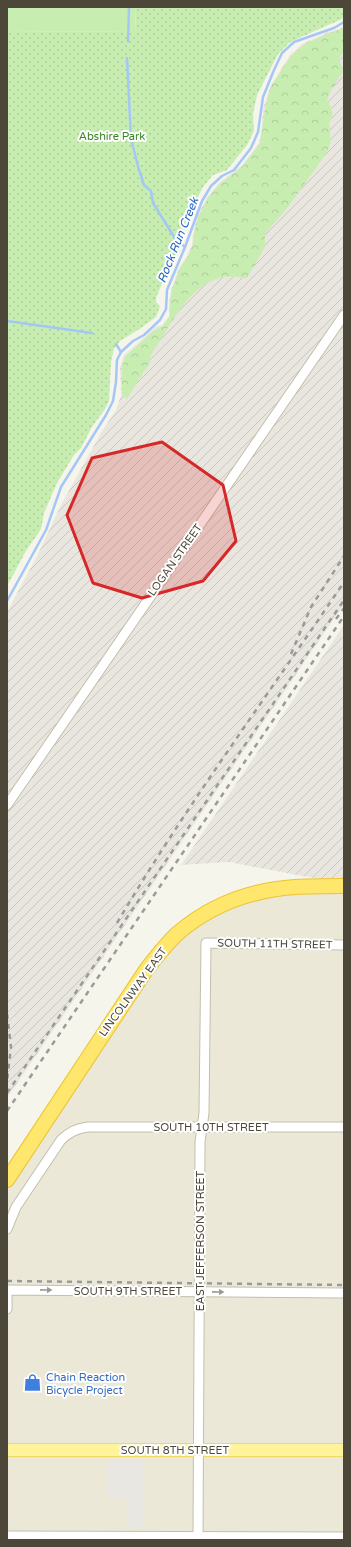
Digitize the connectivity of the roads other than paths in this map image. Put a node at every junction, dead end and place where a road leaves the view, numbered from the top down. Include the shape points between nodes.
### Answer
1 (344, 315) edge
2 (7, 805) edge
3 (344, 886) edge
4 (206, 943) joint
5 (344, 945) edge
6 (344, 1127) edge
7 (202, 1128) junction
8 (7, 1180) edge
9 (7, 1228) edge
10 (7, 1290) edge
11 (200, 1292) junction
12 (344, 1293) edge
13 (7, 1309) edge
14 (7, 1450) edge
15 (199, 1450) junction
16 (344, 1450) edge
17 (7, 1536) edge
18 (344, 1537) edge
19 (198, 1538) edge

1 - 2 street, LOGAN STREET
3 - 8 highway, LINCOLNWAY EAST via 296,887 245,896 216,908 177,934 146,970
4 - 5 street, SOUTH 11TH STREET
4 - 7 street, EAST JEFFERSON STREET
6 - 7 street, SOUTH 10TH STREET
7 - 9 street, SOUTH 10TH STREET via 94,1127 78,1129 67,1134 16,1207
7 - 11 street, EAST JEFFERSON STREET
10 -> 11 street, SOUTH 9TH STREET
10 - 13 street
11 -> 12 street, SOUTH 9TH STREET
11 - 15 street, EAST JEFFERSON STREET
14 - 15 main road, SOUTH 8TH STREET
15 - 16 main road, SOUTH 8TH STREET
15 - 19 street, EAST JEFFERSON STREET
17 - 19 street
18 - 19 street

